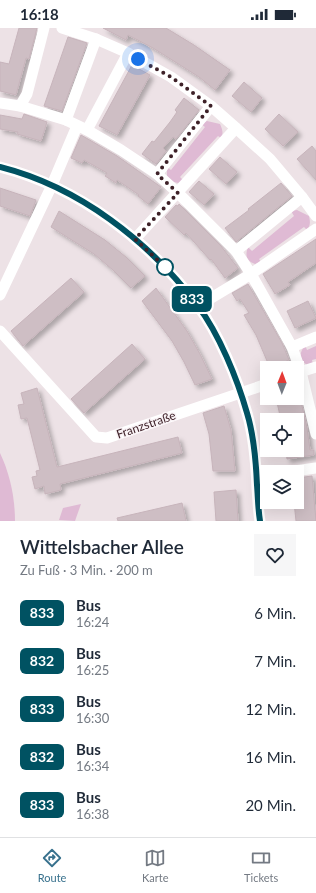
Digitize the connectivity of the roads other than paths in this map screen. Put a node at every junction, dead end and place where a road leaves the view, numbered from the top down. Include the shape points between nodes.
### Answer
1 (44, 28) edge
2 (62, 28) edge
3 (96, 39) junction
4 (128, 53) junction
5 (0, 103) edge
6 (20, 106) junction
7 (211, 106) junction
8 (66, 120) junction
9 (82, 128) junction
10 (236, 128) junction
11 (0, 168) edge
12 (157, 174) junction
13 (52, 185) junction
14 (178, 193) junction
15 (302, 197) junction
16 (316, 216) edge
17 (316, 229) edge
18 (135, 239) junction
19 (236, 251) junction
20 (251, 274) junction
21 (0, 295) edge
22 (198, 306) junction
23 (0, 331) edge
24 (316, 337) edge
25 (292, 347) junction
26 (296, 361) edge
27 (316, 367) edge
28 (304, 371) edge
29 (260, 386) edge
30 (304, 390) edge
31 (241, 393) junction
32 (316, 434) edge
33 (260, 468) edge
34 (316, 468) edge
35 (304, 470) edge
36 (261, 509) edge
37 (260, 521) edge

1 - 6 street via 27,94
2 - 3 street
3 - 4 street
3 - 8 street
4 - 7 street via 171,77
4 - 9 street
5 - 6 street
6 - 8 street
7 - 10 street
7 - 12 street
8 - 9 street
9 - 12 street
9 - 13 street
10 - 14 street
10 - 15 street via 270,159
11 - 13 street
12 - 14 street
13 - 18 street via 104,214
13 - 21 street
14 - 18 street
14 - 19 street
15 - 16 street
15 - 19 street
17 - 20 street
18 - 22 street via 172,274
19 - 20 street
20 - 22 street
20 - 25 street
22 - 31 street via 217,337
23 - 31 street, Franzstraße via 96,437 107,438
24 - 25 street
25 - 26 street
27 - 28 street
29 - 31 street, Franzstraße
30 - 32 street
31 - 33 street
34 - 35 street
36 - 37 street

